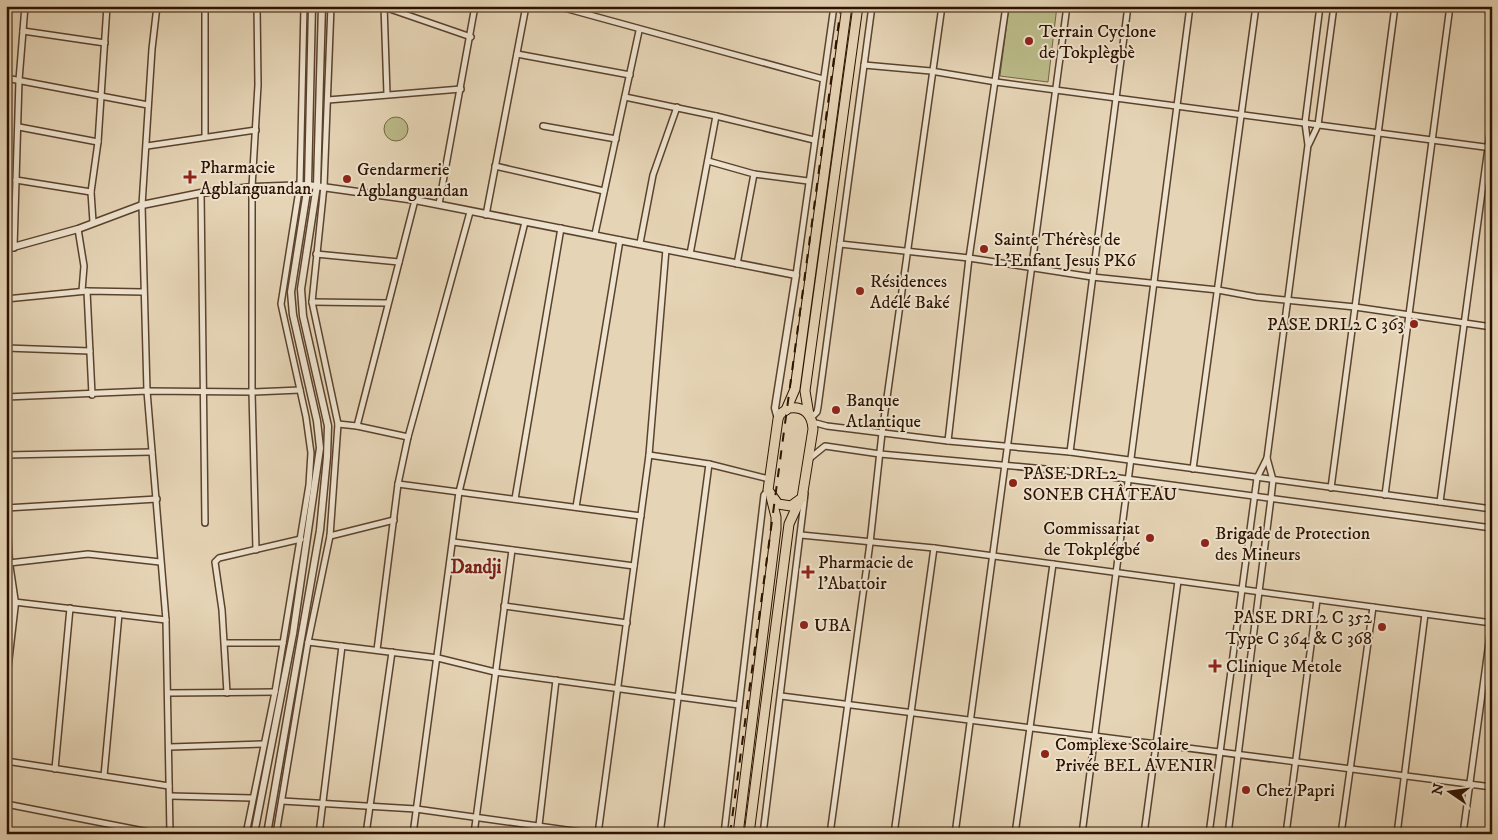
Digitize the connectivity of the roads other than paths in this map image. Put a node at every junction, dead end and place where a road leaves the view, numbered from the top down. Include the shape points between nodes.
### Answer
1 (25, 6) edge
2 (107, 6) edge
3 (157, 6) edge
4 (205, 6) edge
5 (256, 6) edge
6 (304, 6) edge
7 (312, 6) edge
8 (322, 6) edge
9 (331, 6) edge
10 (475, 6) edge
11 (526, 6) edge
12 (557, 6) edge
13 (834, 6) edge
14 (847, 6) edge
15 (858, 6) edge
16 (872, 6) edge
17 (942, 6) edge
18 (1006, 6) edge
19 (1066, 6) edge
20 (1128, 6) edge
21 (1190, 6) edge
22 (1256, 6) edge
23 (1320, 6) edge
24 (1334, 6) edge
25 (1395, 6) edge
26 (1450, 6) edge
27 (384, 7) edge
28 (23, 30) junction
29 (639, 31) junction
30 (471, 37) junction
31 (105, 43) junction
32 (517, 54) junction
33 (864, 65) junction
34 (931, 71) junction
35 (630, 74) junction
36 (6, 78) edge
37 (823, 79) junction
38 (19, 80) junction
39 (996, 82) junction
40 (461, 89) junction
41 (1055, 90) junction
42 (387, 94) junction
43 (100, 96) junction
44 (625, 97) junction
45 (1116, 98) junction
46 (328, 100) junction
47 (148, 105) junction
48 (1177, 106) junction
49 (677, 107) junction
50 (1241, 115) junction
51 (716, 116) junction
52 (1492, 118) edge
53 (1305, 124) junction
54 (1318, 125) junction
55 (543, 126) dead end
56 (19, 127) junction
57 (256, 130) junction
58 (1378, 133) junction
59 (205, 137) junction
60 (616, 139) junction
61 (814, 140) junction
62 (1433, 140) junction
63 (98, 142) junction
64 (1308, 145) junction
65 (147, 146) junction
66 (1490, 148) edge
67 (708, 161) junction
68 (495, 166) junction
69 (754, 174) junction
70 (16, 180) junction
71 (808, 181) junction
72 (300, 184) junction
73 (308, 185) junction
74 (321, 186) junction
75 (252, 187) junction
76 (604, 191) junction
77 (91, 192) junction
78 (202, 193) junction
79 (415, 200) junction
80 (439, 204) junction
81 (142, 205) junction
82 (470, 212) junction
83 (486, 215) junction
84 (93, 222) junction
85 (525, 222) junction
86 (561, 228) junction
87 (78, 229) junction
88 (594, 234) junction
89 (620, 240) junction
90 (640, 243) junction
91 (840, 244) junction
92 (14, 248) junction
93 (6, 249) edge
94 (666, 249) junction
95 (908, 251) junction
96 (316, 254) junction
97 (690, 254) junction
98 (969, 258) junction
99 (399, 262) junction
100 (737, 264) junction
101 (1032, 268) junction
102 (796, 275) junction
103 (1092, 277) junction
104 (1153, 283) junction
105 (1218, 290) junction
106 (84, 291) junction
107 (143, 292) junction
108 (6, 299) edge
109 (1287, 300) junction
110 (312, 302) junction
111 (387, 303) junction
112 (1355, 307) junction
113 (1409, 315) junction
114 (1464, 323) junction
115 (1492, 327) edge
116 (6, 348) edge
117 (90, 351) junction
118 (300, 390) junction
119 (147, 392) junction
120 (203, 392) junction
121 (252, 392) junction
122 (92, 395) junction
123 (6, 397) edge
124 (786, 410) junction
125 (811, 418) junction
126 (778, 419) junction
127 (338, 424) junction
128 (357, 426) junction
129 (882, 433) junction
130 (408, 438) junction
131 (948, 441) junction
132 (1007, 446) junction
133 (152, 452) junction
134 (1070, 452) junction
135 (880, 454) junction
136 (6, 455) edge
137 (649, 455) junction
138 (1267, 458) junction
139 (809, 460) junction
140 (1130, 460) junction
141 (709, 464) junction
142 (1006, 466) junction
143 (1193, 469) junction
144 (1257, 478) junction
145 (769, 479) junction
146 (1127, 479) junction
147 (1272, 480) junction
148 (398, 484) junction
149 (1331, 488) junction
150 (804, 489) junction
151 (459, 492) junction
152 (770, 493) junction
153 (1385, 495) junction
154 (1254, 496) junction
155 (1271, 498) junction
156 (157, 499) junction
157 (515, 499) junction
158 (798, 502) junction
159 (1440, 502) junction
160 (6, 508) edge
161 (576, 508) junction
162 (1492, 509) edge
163 (640, 516) junction
164 (394, 520) junction
165 (205, 523) dead end
166 (1492, 528) edge
167 (801, 535) junction
168 (330, 536) junction
169 (301, 539) junction
170 (453, 542) junction
171 (870, 543) junction
172 (934, 548) junction
173 (256, 550) junction
174 (512, 550) junction
175 (993, 556) junction
176 (160, 562) junction
177 (9, 563) junction
178 (1054, 564) junction
179 (634, 566) junction
180 (1115, 573) junction
181 (1178, 581) junction
182 (1242, 590) junction
183 (1258, 592) junction
184 (1317, 600) junction
185 (6, 601) edge
186 (15, 603) junction
187 (504, 606) junction
188 (1373, 607) junction
189 (70, 608) junction
190 (119, 614) junction
191 (1425, 614) junction
192 (166, 620) junction
193 (626, 622) junction
194 (1492, 622) edge
195 (308, 642) junction
196 (225, 643) junction
197 (283, 643) junction
198 (342, 646) junction
199 (377, 650) junction
200 (392, 652) junction
201 (438, 658) junction
202 (495, 672) junction
203 (6, 680) edge
204 (556, 680) junction
205 (616, 689) junction
206 (275, 692) junction
207 (168, 693) junction
208 (227, 693) junction
209 (781, 696) junction
210 (676, 698) junction
211 (849, 704) junction
212 (739, 705) junction
213 (912, 712) junction
214 (970, 720) junction
215 (1030, 728) junction
216 (1094, 736) junction
217 (264, 744) junction
218 (1155, 744) junction
219 (170, 747) junction
220 (1220, 752) junction
221 (1237, 754) junction
222 (6, 761) edge
223 (1295, 762) junction
224 (56, 769) junction
225 (1350, 769) junction
226 (104, 776) junction
227 (1404, 776) junction
228 (1470, 784) junction
229 (169, 786) junction
230 (1492, 787) edge
231 (170, 796) junction
232 (252, 798) junction
233 (282, 801) junction
234 (6, 804) edge
235 (322, 804) junction
236 (369, 807) junction
237 (416, 809) junction
238 (476, 818) junction
239 (539, 826) junction
240 (159, 834) edge
241 (170, 834) edge
242 (246, 834) edge
243 (254, 834) edge
244 (267, 834) edge
245 (276, 834) edge
246 (318, 834) edge
247 (366, 834) edge
248 (413, 834) edge
249 (474, 834) edge
250 (538, 834) edge
251 (596, 834) edge
252 (660, 834) edge
253 (724, 834) edge
254 (738, 834) edge
255 (749, 834) edge
256 (763, 834) edge
257 (830, 834) edge
258 (894, 834) edge
259 (955, 834) edge
260 (1015, 834) edge
261 (1082, 834) edge
262 (1144, 834) edge
263 (1209, 834) edge
264 (1228, 834) edge
265 (1286, 834) edge
266 (1341, 834) edge
267 (1397, 834) edge
268 (1463, 834) edge

1 - 28 street
2 - 31 street
3 - 47 street
4 - 59 street
5 - 57 street
6 - 72 street
7 - 73 street
8 - 74 street
9 - 46 street
10 - 30 street
11 - 32 street
12 - 29 street
13 - 37 street
14 - 124 highway via 796,381
15 - 125 highway via 806,391
16 - 33 street
17 - 34 street
18 - 39 street
19 - 41 street
20 - 45 street
21 - 48 street
22 - 50 street
23 - 53 street
24 - 54 street
25 - 58 street
26 - 62 street
27 - 30 street
27 - 42 street
28 - 31 street
28 - 38 street
29 - 35 street
29 - 37 street
30 - 40 street
31 - 43 street
32 - 35 street
32 - 68 street
33 - 34 street
33 - 91 street
34 - 39 street
34 - 95 street
35 - 44 street
36 - 38 street
37 - 61 street
38 - 43 street
38 - 56 street
39 - 41 street
39 - 98 street
40 - 42 street
40 - 80 street
41 - 45 street
41 - 101 street
42 - 46 street
43 - 47 street
43 - 63 street
44 - 49 street
44 - 60 street
45 - 48 street
45 - 103 street
46 - 74 street
47 - 65 street
48 - 50 street
48 - 104 street
49 - 51 street
49 - 90 street via 653,175
50 - 53 street
50 - 105 street
51 - 61 street
51 - 67 street
52 - 66 street
53 - 54 street
53 - 64 street
54 - 58 street
54 - 64 street
55 - 60 street
56 - 63 street
56 - 70 street
57 - 59 street
57 - 75 street
58 - 62 street
58 - 112 street
59 - 65 street
60 - 76 street
61 - 71 street
62 - 66 street
62 - 113 street
63 - 77 street
64 - 109 street
65 - 81 street
66 - 114 street
67 - 69 street
67 - 97 street
68 - 76 street
68 - 83 street
69 - 71 street
69 - 100 street
70 - 77 street
70 - 92 street
71 - 102 street
72 - 73 street
72 - 75 street
72 - 118 street via 281,304
73 - 74 street
73 - 243 street via 291,292 320,448 293,634
74 - 79 street
74 - 96 street
74 - 244 street via 301,289 303,316 328,426 327,466 320,530
75 - 78 street
75 - 121 street
76 - 88 street
77 - 84 street
78 - 81 street
78 - 120 street
79 - 80 street
79 - 99 street
80 - 82 street
81 - 84 street
81 - 107 street
82 - 83 street
82 - 130 street
83 - 85 street
84 - 87 street
85 - 86 street
85 - 151 street
86 - 88 street
86 - 157 street
87 - 92 street
87 - 106 street
88 - 89 street
89 - 90 street
89 - 161 street
90 - 94 street
91 - 95 street
91 - 125 street via 818,406
92 - 93 street
94 - 97 street
94 - 137 street
95 - 98 street
95 - 129 street
96 - 99 street
96 - 110 street
97 - 100 street
98 - 101 street
98 - 131 street
99 - 111 street
100 - 102 street
101 - 103 street
101 - 132 street
102 - 126 street via 775,408
103 - 104 street
103 - 134 street
104 - 105 street
104 - 140 street
105 - 109 street
105 - 143 street
106 - 107 street
106 - 108 street
106 - 117 street
107 - 119 street
109 - 112 street
109 - 138 street
110 - 111 street
110 - 127 street
111 - 128 street
112 - 113 street
112 - 149 street
113 - 114 street
113 - 153 street
114 - 115 street
114 - 159 street
116 - 117 street
117 - 122 street
118 - 121 street
118 - 169 street via 311,454
119 - 120 street
119 - 122 street
119 - 133 street
120 - 121 street
120 - 165 street
121 - 173 street
122 - 123 street
124 - 125 highway via 799,408
124 - 126 highway
125 - 129 street via 827,426
125 - 139 highway
126 - 145 highway
127 - 128 street
127 - 168 street
128 - 130 street
129 - 131 street
129 - 135 street
130 - 148 street
131 - 132 street
132 - 134 street
132 - 142 street
133 - 136 street
133 - 156 street
134 - 140 street
135 - 139 street via 825,446
135 - 142 street
135 - 171 street
137 - 141 street
137 - 163 street
138 - 144 street
138 - 147 street
139 - 150 highway
140 - 143 street
140 - 146 street
141 - 145 street
141 - 210 street
142 - 146 street
142 - 175 street
143 - 144 street
144 - 147 street
144 - 154 street
145 - 152 highway
146 - 154 street
146 - 180 street
147 - 149 street
147 - 155 street
148 - 151 street
148 - 164 street
149 - 153 street
150 - 158 highway
150 - 167 street
151 - 157 street
151 - 170 street
152 - 158 highway via 783,506
152 - 212 street via 764,495
152 - 254 highway via 776,529
153 - 159 street
154 - 155 street
154 - 182 street
155 - 166 street
155 - 183 street
156 - 160 street
156 - 176 street
157 - 161 street
158 - 255 highway via 789,524
159 - 162 street
160 - 177 street
161 - 163 street
163 - 179 street
164 - 168 street
164 - 199 street
167 - 171 street
167 - 209 street
168 - 195 street
169 - 173 street
169 - 197 street
170 - 174 street
170 - 201 street
171 - 172 street
171 - 211 street
172 - 175 street
172 - 213 street
173 - 196 street via 215,562
174 - 179 street
174 - 187 street
175 - 178 street
175 - 214 street
176 - 177 street via 88,554
176 - 192 street
177 - 186 street
178 - 180 street
178 - 215 street
179 - 193 street
180 - 181 street
180 - 216 street
181 - 182 street
181 - 218 street
182 - 183 street
182 - 220 street
183 - 184 street
183 - 221 street
184 - 188 street
184 - 223 street
185 - 186 street
186 - 189 street
186 - 203 street
187 - 193 street
187 - 202 street
188 - 191 street
188 - 225 street
189 - 190 street
189 - 224 street
190 - 192 street
190 - 226 street
191 - 194 street
191 - 227 street
192 - 207 street
193 - 205 street
194 - 228 street
195 - 198 street
195 - 233 street
196 - 197 street
196 - 208 street
197 - 206 street
198 - 199 street
198 - 235 street
199 - 200 street
200 - 201 street
200 - 236 street
201 - 202 street
201 - 237 street
202 - 204 street
202 - 238 street
204 - 205 street
204 - 239 street
205 - 210 street
205 - 251 street
206 - 208 street
206 - 217 street
207 - 208 street
207 - 219 street
209 - 211 street
209 - 256 street
210 - 212 street
210 - 252 street
211 - 213 street
211 - 257 street
212 - 253 street
213 - 214 street
213 - 258 street
214 - 215 street
214 - 259 street
215 - 216 street
215 - 260 street
216 - 218 street
216 - 261 street
217 - 219 street
217 - 232 street
218 - 220 street
218 - 262 street
219 - 229 street
220 - 221 street
220 - 263 street
221 - 223 street
221 - 264 street
222 - 224 street
223 - 225 street
223 - 265 street
224 - 226 street
225 - 227 street
225 - 266 street
226 - 229 street
227 - 228 street
227 - 267 street
228 - 230 street
228 - 268 street
229 - 231 street
231 - 232 street
231 - 241 street
232 - 242 street
233 - 235 street
233 - 245 street
234 - 240 street
235 - 236 street
235 - 246 street
236 - 237 street
236 - 247 street
237 - 238 street
237 - 248 street
238 - 239 street
238 - 249 street
239 - 250 street
239 - 251 street

